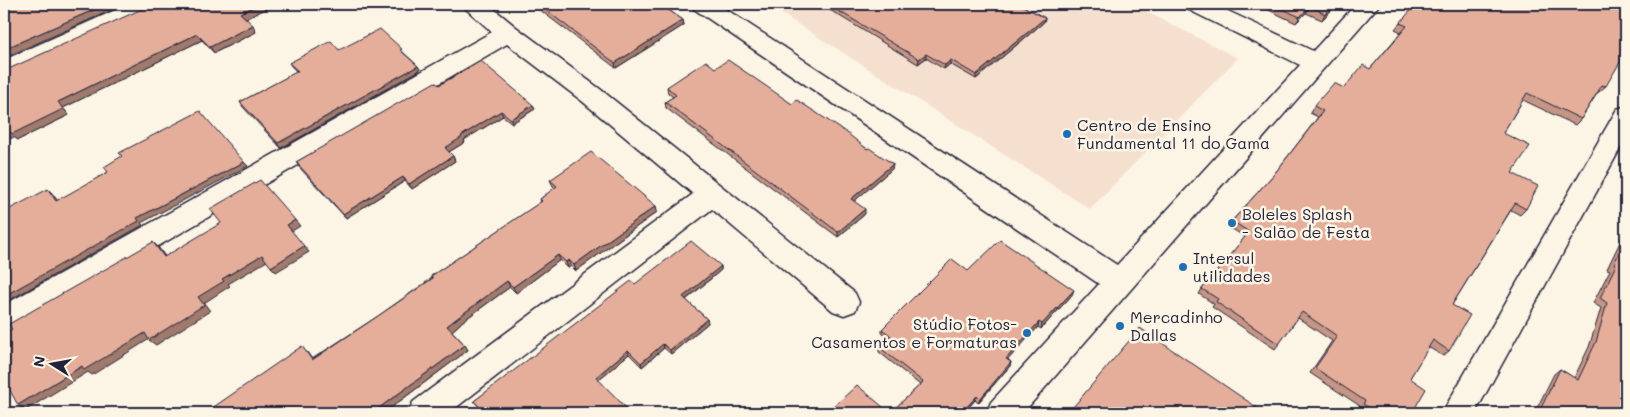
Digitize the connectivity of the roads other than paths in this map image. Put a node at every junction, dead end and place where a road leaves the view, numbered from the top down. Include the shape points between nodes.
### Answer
1 (148, 4) edge
2 (474, 4) edge
3 (702, 4) edge
4 (1195, 4) edge
5 (1368, 4) edge
6 (508, 33) junction
7 (1316, 62) junction
8 (4, 70) edge
9 (1626, 115) edge
10 (712, 194) junction
11 (1120, 282) junction
12 (844, 302) dead end
13 (4, 320) edge
14 (424, 413) edge
15 (1002, 413) edge
16 (1458, 413) edge

1 - 8 street
2 - 6 street
3 - 11 street
4 - 7 street
5 - 7 street
6 - 10 street via 591,95
6 - 13 street
7 - 11 street
9 - 16 street
10 - 12 street
10 - 14 street
11 - 15 street

